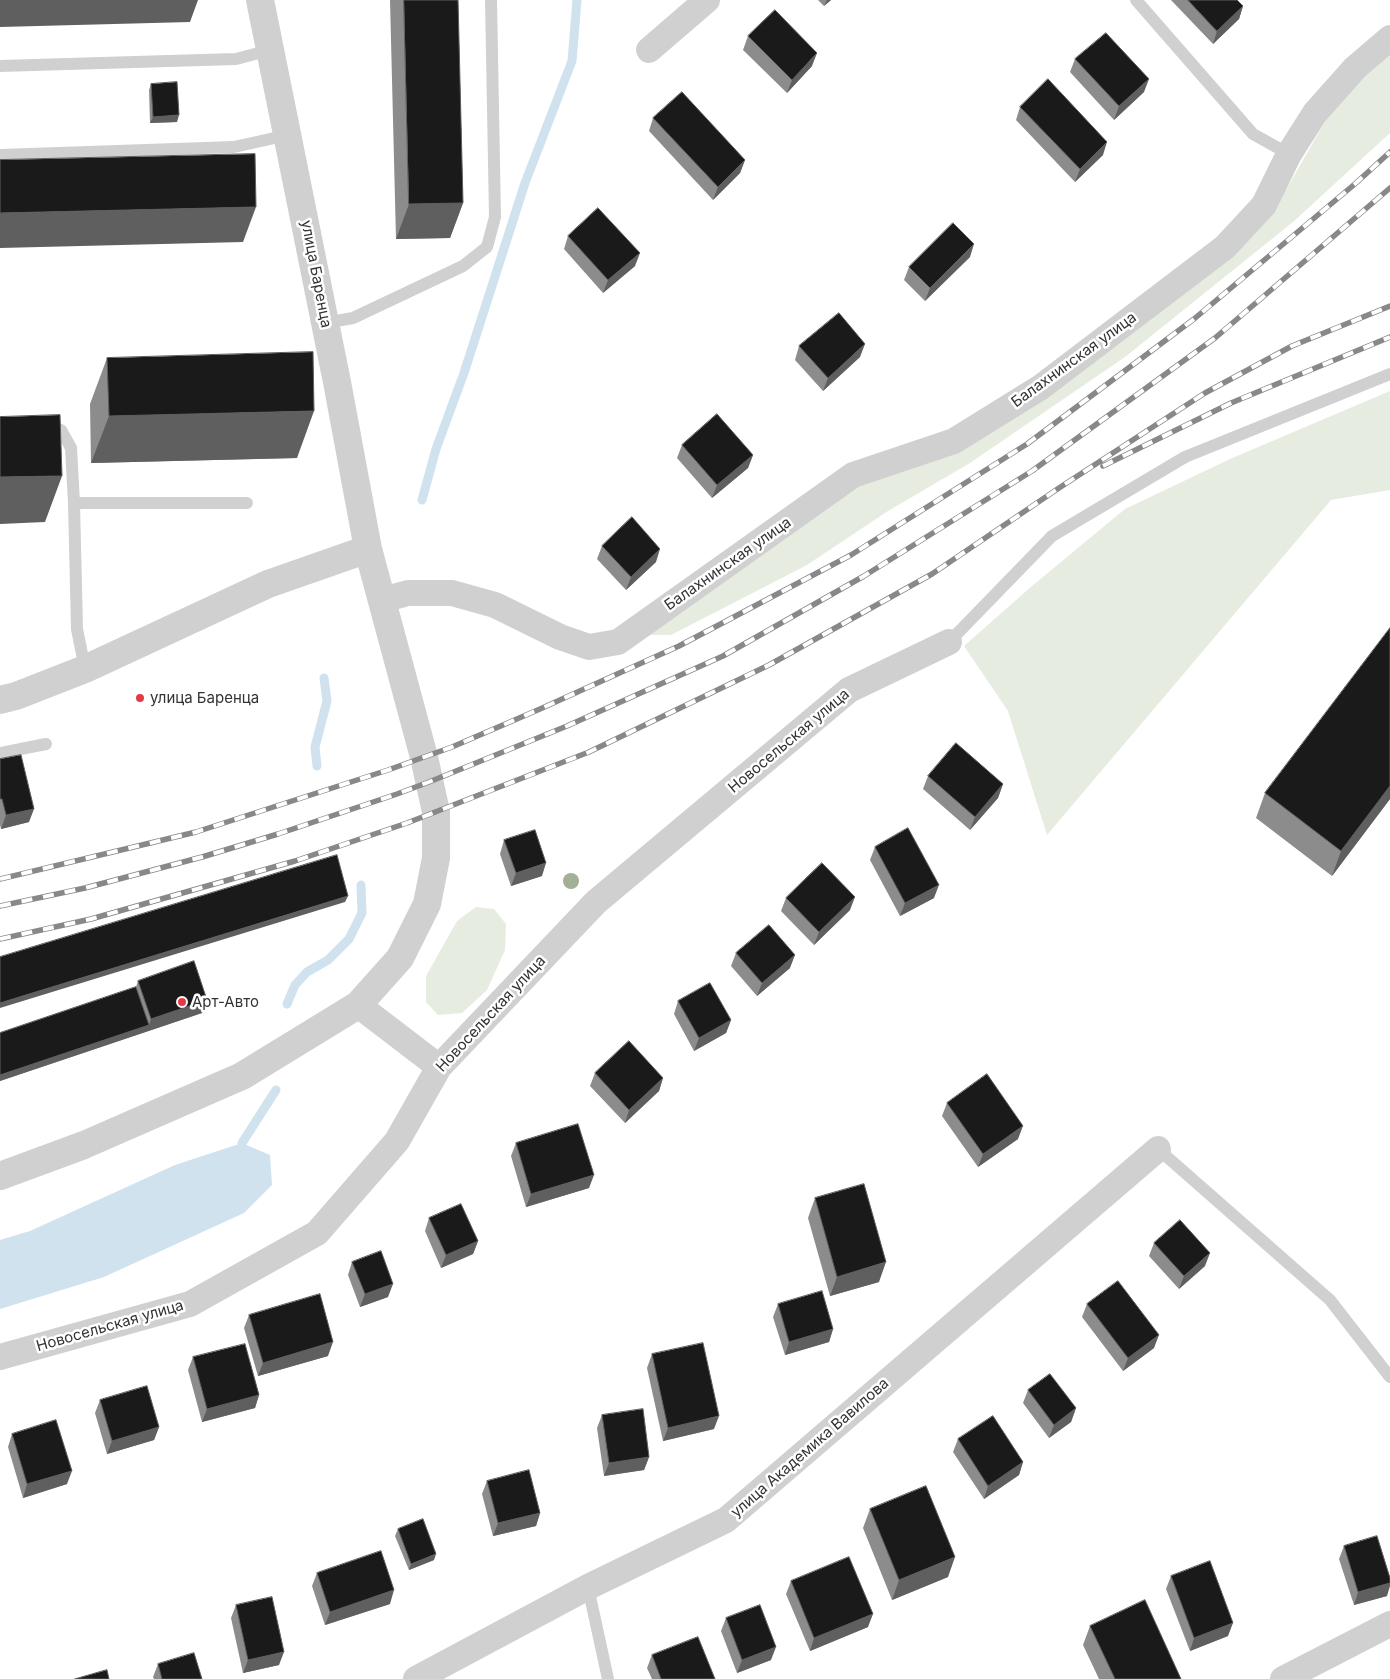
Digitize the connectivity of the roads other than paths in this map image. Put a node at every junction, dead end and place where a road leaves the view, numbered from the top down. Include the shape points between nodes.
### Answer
1 (260, 0) edge
2 (491, 0) edge
3 (707, 0) edge
4 (1136, 0) edge
5 (1390, 38) edge
6 (270, 50) junction
7 (649, 50) dead end
8 (0, 66) edge
9 (288, 135) junction
10 (1289, 154) junction
11 (0, 155) edge
12 (325, 323) junction
13 (1390, 374) edge
14 (30, 422) edge
15 (246, 502) dead end
16 (74, 503) junction
17 (368, 549) junction
18 (382, 600) junction
19 (949, 642) joint
20 (85, 669) junction
21 (0, 700) edge
22 (46, 744) dead end
23 (0, 754) edge
24 (358, 1005) junction
25 (439, 1067) junction
26 (1158, 1149) joint
27 (0, 1176) edge
28 (0, 1357) edge
29 (1390, 1377) edge
30 (588, 1587) junction
31 (1390, 1624) edge
32 (416, 1679) edge
33 (608, 1679) edge
34 (1283, 1679) edge

1 - 6 street, улица Баренца
2 - 12 lane via 495,217 486,247 463,266 353,318
3 - 7 street
4 - 10 lane via 1253,134
5 - 10 street, Балахнинская улица via 1355,68 1315,114
6 - 8 lane via 236,59
6 - 9 street, улица Баренца
9 - 11 lane via 234,148
9 - 12 street, улица Баренца
10 - 18 street, Балахнинская улица via 1264,205 1225,247 1041,387 954,441 853,475 618,642 589,647 560,637 495,605 452,593 408,592
12 - 17 street, улица Баренца
13 - 19 lane via 1185,457 1052,536
14 - 16 lane via 61,430 71,448
15 - 16 lane
16 - 20 lane via 77,629
17 - 18 street, улица Баренца
17 - 20 street via 268,584
18 - 24 street, улица Баренца via 430,782 436,812 436,858 427,904 400,958
19 - 25 street, Новосельская улица via 841,696 596,902
20 - 21 street
22 - 23 lane
24 - 25 street
24 - 27 street, улица Баренца via 242,1076 84,1145
25 - 28 street, Новосельская улица via 397,1141 317,1233 190,1304
26 - 29 lane via 1330,1300
26 - 30 street, улица Академика Вавилова via 726,1520
30 - 32 street, улица Академика Вавилова
30 - 33 lane
31 - 34 street

